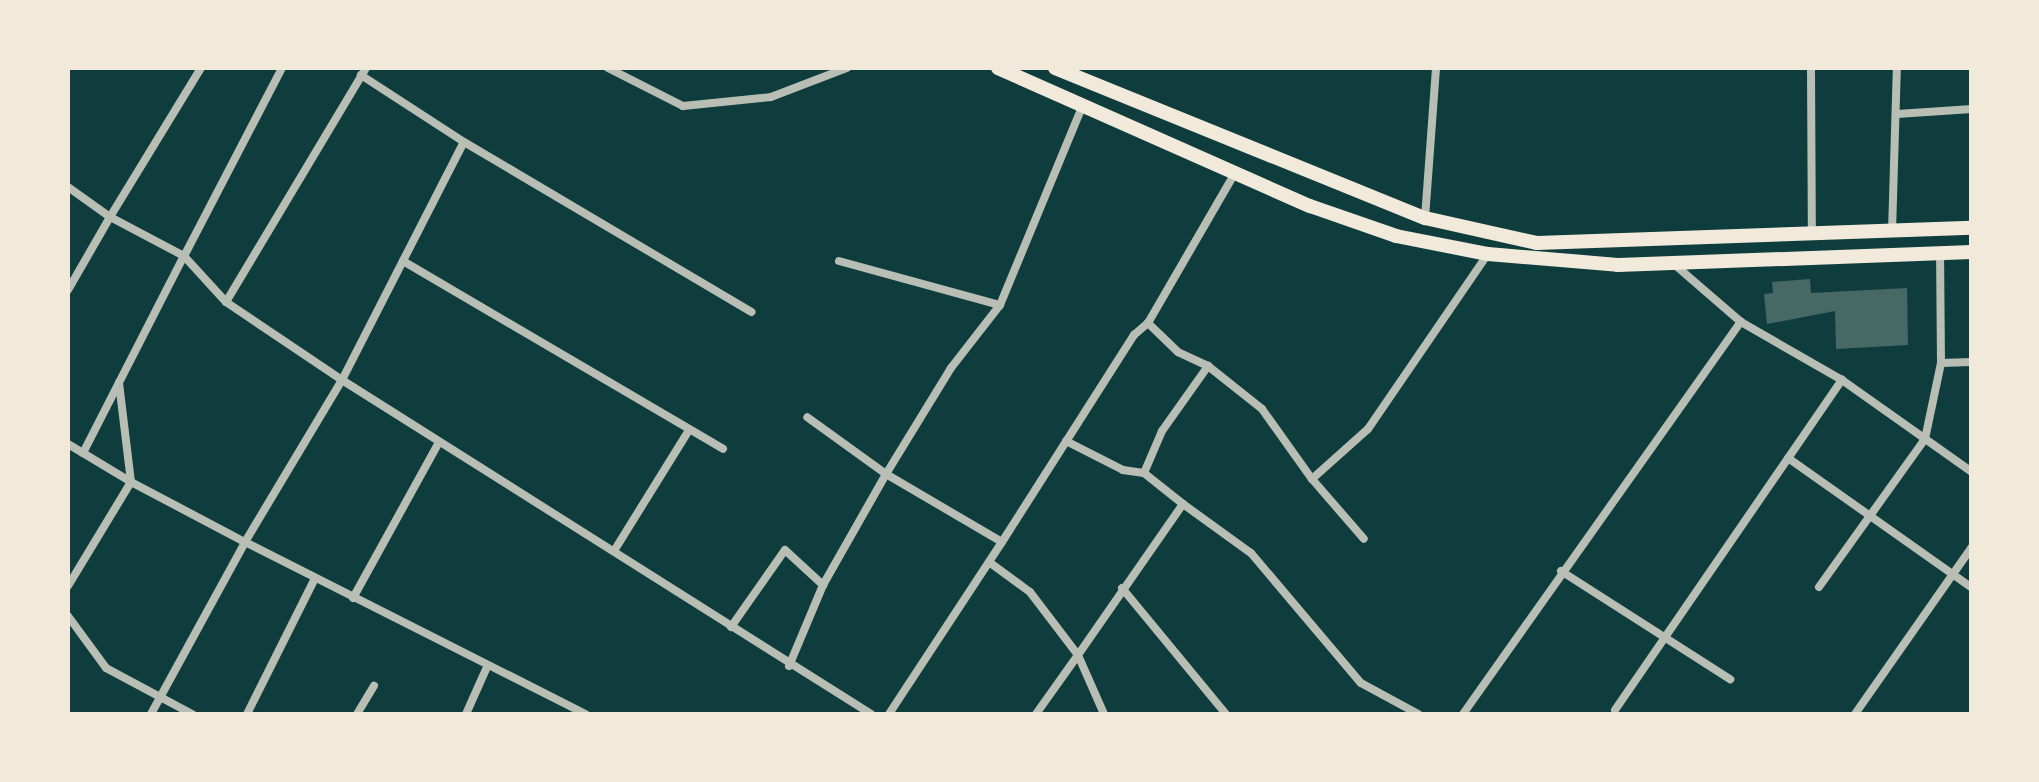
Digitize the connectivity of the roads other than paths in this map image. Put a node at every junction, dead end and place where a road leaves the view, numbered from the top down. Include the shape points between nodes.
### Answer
1 (201, 68) edge
2 (282, 68) edge
3 (608, 68) edge
4 (848, 68) edge
5 (998, 68) edge
6 (1055, 68) edge
7 (1436, 68) edge
8 (1810, 68) edge
9 (1897, 68) edge
10 (364, 71) edge
11 (1082, 105) junction
12 (1972, 109) edge
13 (1897, 114) junction
14 (464, 142) junction
15 (1235, 173) junction
16 (68, 186) edge
17 (110, 217) junction
18 (1425, 218) junction
19 (1972, 228) edge
20 (1892, 232) junction
21 (1812, 236) junction
22 (1972, 252) edge
23 (1488, 254) junction
24 (1940, 254) junction
25 (184, 256) junction
26 (838, 261) dead end
27 (403, 262) junction
28 (1672, 262) junction
29 (68, 290) edge
30 (226, 302) junction
31 (1000, 305) junction
32 (752, 312) dead end
33 (1740, 322) junction
34 (1148, 324) junction
35 (1972, 362) edge
36 (1942, 363) junction
37 (1208, 366) junction
38 (342, 380) junction
39 (1842, 380) junction
40 (119, 382) junction
41 (807, 418) dead end
42 (689, 430) junction
43 (1925, 439) junction
44 (1066, 441) junction
45 (439, 442) junction
46 (68, 444) edge
47 (724, 450) dead end
48 (83, 453) junction
49 (1788, 458) junction
50 (1972, 472) edge
51 (1144, 473) junction
52 (886, 474) junction
53 (1312, 479) junction
54 (131, 482) junction
55 (1182, 504) junction
56 (1870, 516) junction
57 (1364, 539) dead end
58 (245, 542) junction
59 (1002, 542) junction
60 (1972, 547) edge
61 (614, 551) junction
62 (988, 562) junction
63 (1561, 571) junction
64 (1953, 575) junction
65 (314, 578) junction
66 (824, 585) junction
67 (68, 586) edge
68 (1819, 587) dead end
69 (1122, 588) junction
70 (1972, 588) edge
71 (353, 598) junction
72 (68, 616) edge
73 (731, 627) junction
74 (1664, 637) junction
75 (1078, 655) junction
76 (789, 666) junction
77 (487, 667) junction
78 (1730, 680) dead end
79 (374, 686) dead end
80 (161, 699) junction
81 (1615, 710) dead end
82 (151, 714) edge
83 (192, 714) edge
84 (246, 714) edge
85 (357, 714) edge
86 (466, 714) edge
87 (586, 714) edge
88 (871, 714) edge
89 (889, 714) edge
90 (1036, 714) edge
91 (1104, 714) edge
92 (1226, 714) edge
93 (1418, 714) edge
94 (1464, 714) edge
95 (1855, 714) edge

1 - 17 street
2 - 25 street
3 - 4 street via 683,106 771,97
5 - 11 highway
6 - 18 highway
7 - 18 street
8 - 21 street
9 - 13 street
10 - 14 street
10 - 30 street
11 - 15 highway
11 - 31 street
12 - 13 street
13 - 20 street
14 - 27 street
14 - 32 street
15 - 23 highway via 1396,236
15 - 34 street
16 - 17 street
17 - 25 street
17 - 29 street
18 - 21 highway via 1537,243
19 - 20 highway
20 - 21 highway
22 - 24 highway
23 - 28 highway
23 - 53 street via 1368,429
24 - 28 highway
24 - 36 street
25 - 30 street
25 - 40 street
26 - 31 street
27 - 38 street
27 - 42 street
28 - 33 street
30 - 38 street
31 - 52 street via 951,368
33 - 39 street
33 - 63 street
34 - 37 street via 1178,352
34 - 44 street via 1134,334
35 - 36 street
36 - 43 street
37 - 51 street via 1162,432
37 - 53 street via 1262,409
38 - 45 street
38 - 58 street
39 - 43 street
39 - 49 street
40 - 48 street
40 - 54 street
41 - 52 street
42 - 47 street
42 - 61 street
43 - 50 street
43 - 56 street
44 - 51 street via 1123,470
44 - 59 street
45 - 61 street
45 - 71 street
46 - 48 street
48 - 54 street
49 - 56 street
49 - 74 street
51 - 55 street
52 - 59 street
52 - 66 street
53 - 57 street
54 - 58 street
54 - 67 street
55 - 69 street
55 - 93 street via 1251,553 1361,683
56 - 64 street
56 - 68 street
58 - 65 street
58 - 80 street
59 - 62 street
60 - 64 street
61 - 73 street
62 - 75 street via 1030,592
62 - 89 street
63 - 74 street
63 - 94 street
64 - 70 street
64 - 95 street
65 - 71 street
65 - 84 street
66 - 73 street via 785,550
66 - 76 street
69 - 75 street
69 - 92 street
71 - 77 street
72 - 80 street via 106,668
73 - 76 street
74 - 78 street
74 - 81 street
75 - 90 street
75 - 91 street
76 - 88 street
77 - 86 street
77 - 87 street
79 - 85 street
80 - 82 street
80 - 83 street

